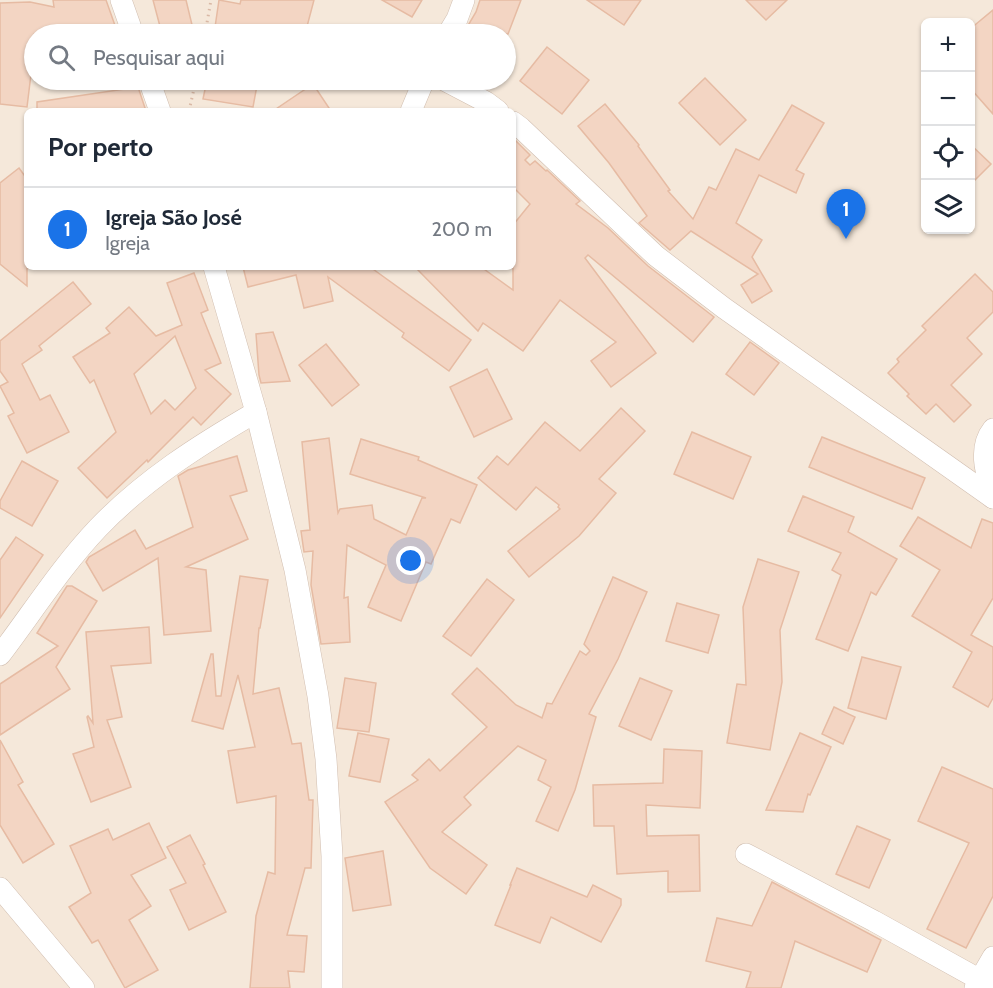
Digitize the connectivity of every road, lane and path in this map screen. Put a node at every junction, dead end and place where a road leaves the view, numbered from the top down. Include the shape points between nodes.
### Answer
1 (121, 0) edge
2 (211, 0) edge
3 (464, 0) edge
4 (129, 24) edge
5 (207, 24) edge
6 (454, 24) edge
7 (153, 90) edge
8 (194, 90) edge
9 (420, 90) edge
10 (463, 90) edge
11 (159, 108) edge
12 (190, 108) edge
13 (412, 108) edge
14 (494, 108) edge
15 (516, 124) edge
16 (215, 270) edge
17 (256, 412) junction
18 (993, 429) edge
19 (993, 498) edge
20 (0, 655) edge
21 (746, 854) dead end
22 (0, 888) edge
23 (993, 957) edge
24 (983, 985) edge
25 (84, 988) edge
26 (332, 988) edge

1 - 4 street
2 - 5 path
3 - 6 street
7 - 11 street
8 - 12 path
9 - 13 street
10 - 14 street
15 - 19 street via 656,256
16 - 17 street
17 - 20 street via 163,471 104,522 58,575
17 - 26 street via 295,570 327,759
18 - 19 street via 984,453
21 - 24 street via 874,921
22 - 25 street
23 - 24 street

